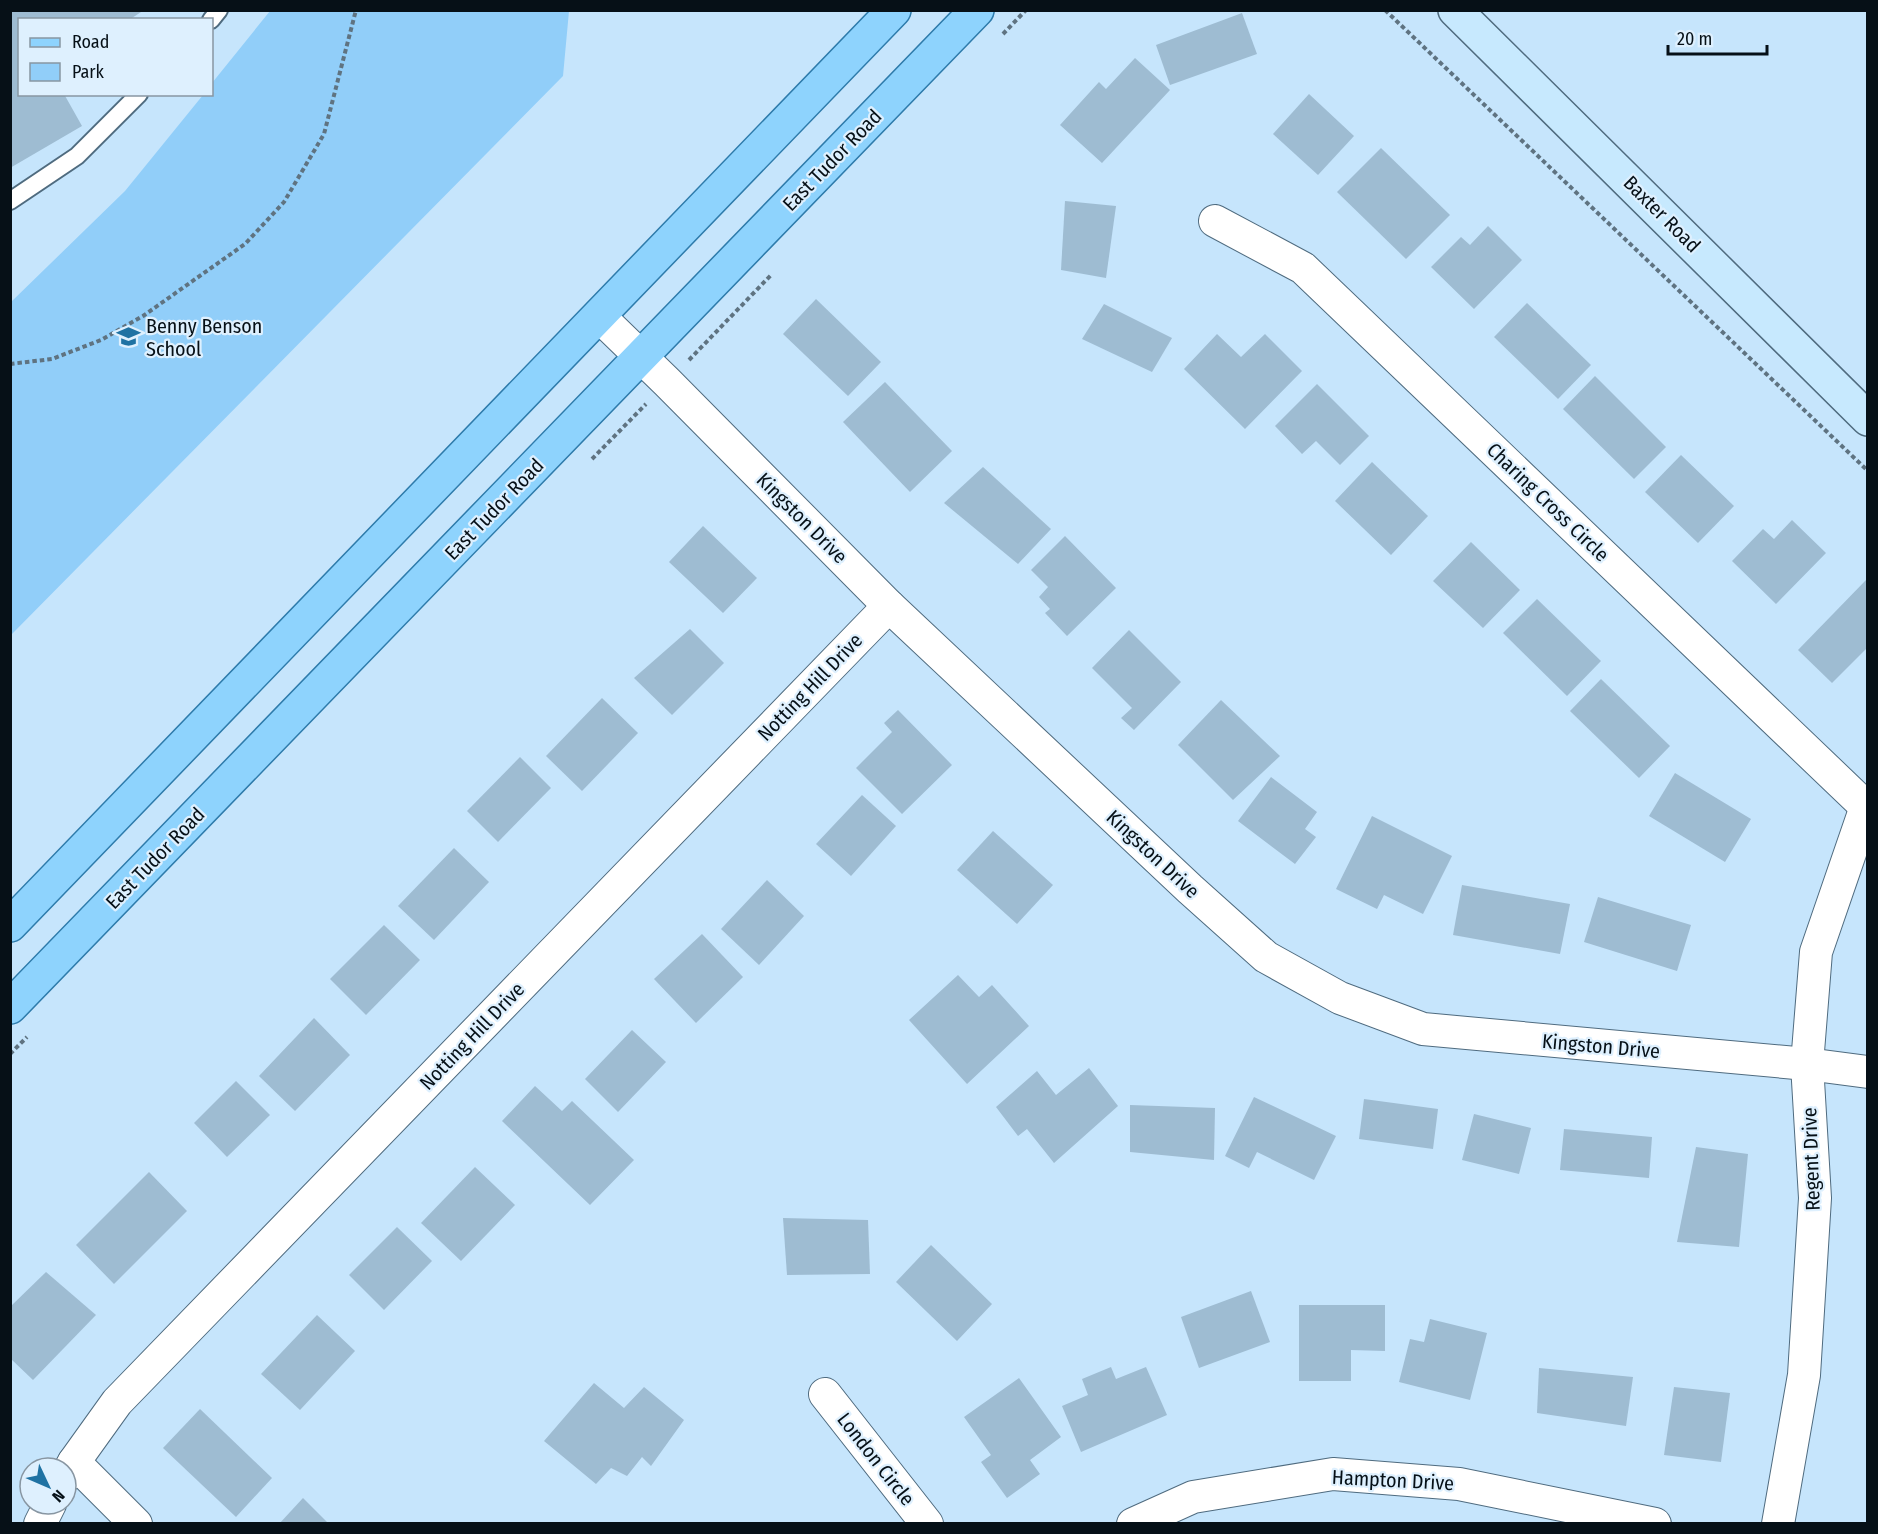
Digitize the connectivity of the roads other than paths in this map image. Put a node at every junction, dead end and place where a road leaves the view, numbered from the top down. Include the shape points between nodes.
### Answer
1 (894, 10) edge
2 (977, 10) edge
3 (1455, 10) edge
4 (137, 96) edge
5 (10, 201) edge
6 (1215, 221) dead end
7 (599, 316) junction
8 (641, 357) junction
9 (1868, 419) edge
10 (889, 606) junction
11 (1866, 803) edge
12 (10, 925) edge
13 (10, 1007) edge
14 (1807, 1064) junction
15 (1868, 1072) edge
16 (825, 1394) dead end
17 (78, 1458) edge
18 (78, 1476) edge
19 (136, 1524) edge
20 (927, 1524) edge
21 (1133, 1524) edge
22 (1655, 1524) edge
23 (1778, 1524) edge

1 - 7 main road
2 - 8 main road, East Tudor Road
3 - 9 street, Baxter Road
4 - 5 lane via 77,156
6 - 11 street, Charing Cross Circle via 1304,268
7 - 8 street, Kingston Drive
7 - 12 main road
8 - 10 street, Kingston Drive
8 - 13 main road, East Tudor Road
10 - 14 street, Kingston Drive via 1266,957 1340,998 1423,1029
10 - 17 street, Notting Hill Drive via 117,1402
11 - 14 street, Regent Drive via 1816,952
14 - 15 street, Kingston Drive
14 - 23 street, Regent Drive via 1815,1198 1804,1375
16 - 20 street, London Circle
18 - 19 street
21 - 22 street, Hampton Drive via 1193,1497 1333,1474 1460,1484

